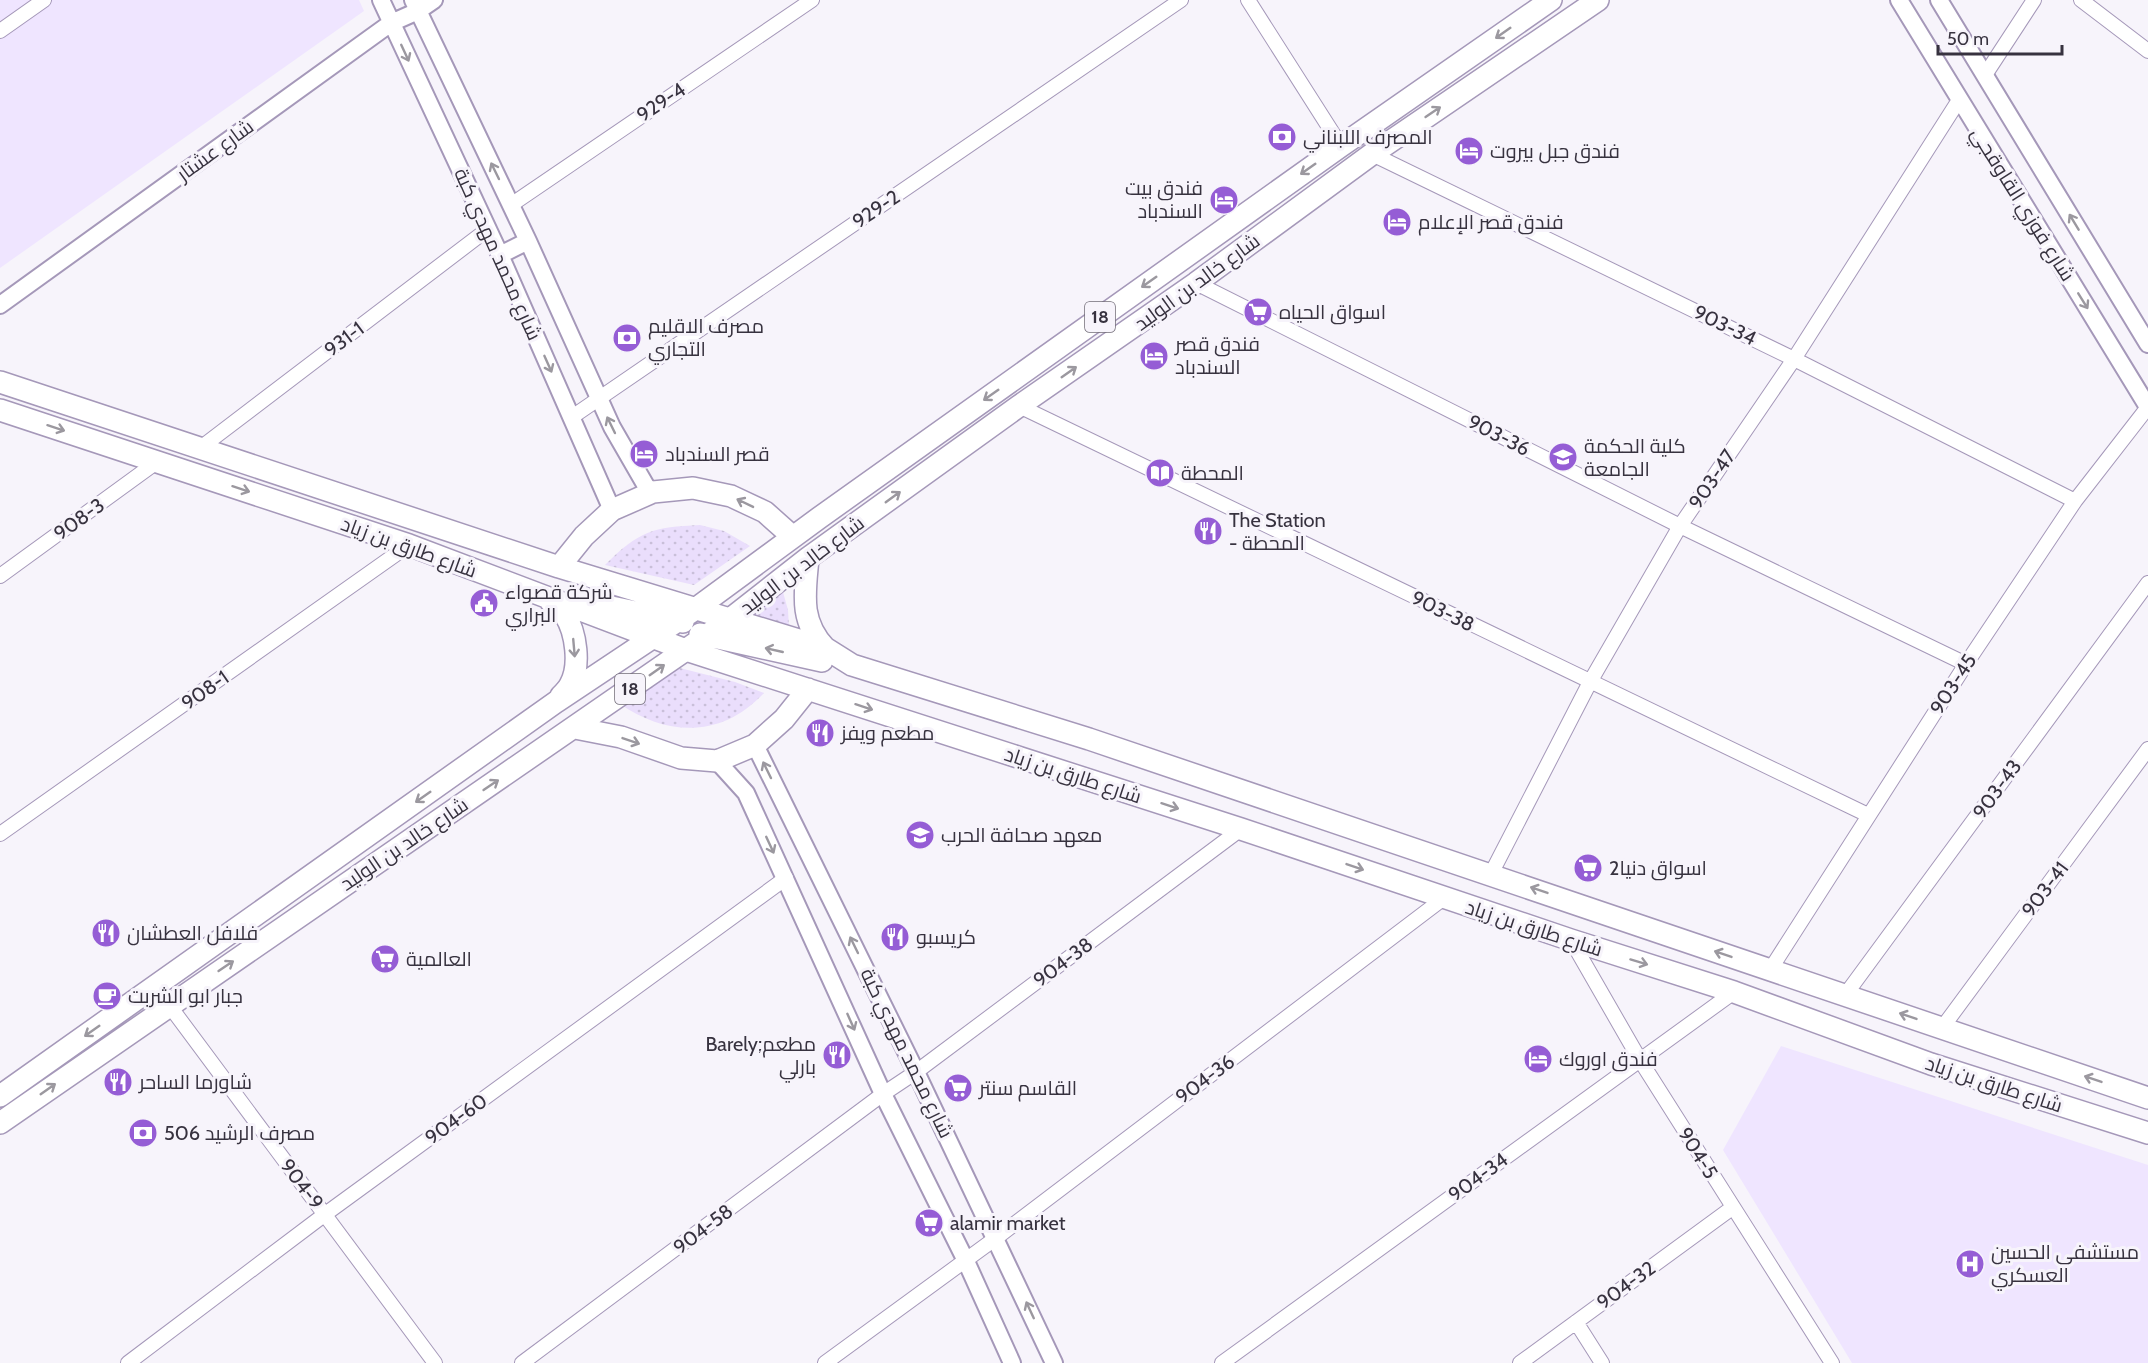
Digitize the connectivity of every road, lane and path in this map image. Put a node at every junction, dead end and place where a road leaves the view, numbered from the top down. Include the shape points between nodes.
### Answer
1 (44, 0) edge
2 (381, 0) edge
3 (434, 0) edge
4 (812, 0) edge
5 (1181, 0) edge
6 (1248, 0) edge
7 (1551, 0) edge
8 (1598, 0) edge
9 (1899, 0) edge
10 (1939, 0) edge
11 (2034, 0) edge
12 (2081, 0) edge
13 (416, 6) edge
14 (391, 23) junction
15 (0, 31) edge
16 (2148, 51) edge
17 (1985, 75) junction
18 (1959, 100) junction
19 (1341, 146) junction
20 (1372, 154) junction
21 (511, 205) junction
22 (488, 230) junction
23 (528, 241) junction
24 (500, 255) junction
25 (1196, 283) junction
26 (0, 305) edge
27 (2148, 344) edge
28 (1794, 358) junction
29 (0, 382) edge
30 (599, 399) junction
31 (1019, 406) junction
32 (2148, 407) edge
33 (0, 410) edge
34 (572, 417) junction
35 (199, 449) junction
36 (158, 461) junction
37 (653, 492) junction
38 (2075, 501) junction
39 (612, 510) junction
40 (1680, 526) junction
41 (793, 537) junction
42 (409, 545) junction
43 (808, 558) junction
44 (559, 567) junction
45 (0, 576) edge
46 (2148, 583) edge
47 (548, 599) junction
48 (693, 609) junction
49 (729, 620) junction
50 (675, 621) junction
51 (707, 636) junction
52 (653, 638) junction
53 (825, 648) junction
54 (686, 650) junction
55 (1966, 664) junction
56 (852, 665) junction
57 (1590, 682) junction
58 (808, 689) junction
59 (556, 702) junction
60 (574, 728) junction
61 (755, 746) junction
62 (2148, 749) edge
63 (717, 761) junction
64 (1868, 815) junction
65 (1241, 829) junction
66 (0, 834) edge
67 (1491, 874) junction
68 (786, 878) junction
69 (1444, 898) junction
70 (1571, 940) junction
71 (1770, 970) junction
72 (1734, 992) junction
73 (1846, 994) junction
74 (169, 1005) junction
75 (1941, 1028) junction
76 (1640, 1060) junction
77 (916, 1072) junction
78 (883, 1094) junction
79 (0, 1096) edge
80 (2148, 1098) edge
81 (0, 1123) edge
82 (2148, 1133) edge
83 (1732, 1208) junction
84 (324, 1215) junction
85 (996, 1238) junction
86 (964, 1259) junction
87 (1576, 1322) junction
88 (128, 1363) edge
89 (435, 1363) edge
90 (522, 1363) edge
91 (825, 1363) edge
92 (1012, 1363) edge
93 (1054, 1363) edge
94 (1222, 1363) edge
95 (1520, 1363) edge
96 (1602, 1363) edge
97 (1832, 1363) edge

1 - 15 street
2 - 14 street, شارع محمد مهدي كبة
3 - 13 street, شارع عشتار
4 - 21 street, 929-4
5 - 30 street, 929-2
6 - 19 street
7 -> 19 main road, شارع خالد بن الوليد / 18
20 -> 8 main road, شارع خالد بن الوليد / 18
9 - 18 street, شارع فوزي القاوقجي
10 - 17 street, شارع فوزي القاوقجي
11 - 17 street
12 - 16 street
13 - 14 street, شارع عشتار
21 -> 13 street, شارع محمد مهدي كبة
14 -> 22 street, شارع محمد مهدي كبة
14 - 26 street, شارع عشتار
27 -> 17 street, شارع فوزي القاوقجي
18 - 28 street, 903-47
18 -> 32 street, شارع فوزي القاوقجي
19 -> 41 main road, شارع خالد بن الوليد / 18
20 - 25 main road, شارع خالد بن الوليد / 18
20 - 28 street, 903-34
21 - 23 street, شارع محمد مهدي كبة
22 - 24 street, شارع محمد مهدي كبة
22 - 35 street, 931-1
23 - 24 street
23 - 30 street, شارع محمد مهدي كبة
24 -> 34 street, شارع محمد مهدي كبة
31 -> 25 main road, شارع خالد بن الوليد / 18
25 - 40 street, 903-36
28 - 38 street, 903-34
28 - 40 street, 903-47
29 - 35 main road, شارع طارق بن زياد
30 - 34 street, 929-2
37 -> 30 street, شارع محمد مهدي كبة via 626,454
43 -> 31 main road, شارع خالد بن الوليد / 18
31 - 57 street, 903-38
32 - 38 street, 903-45
33 -> 36 main road, شارع طارق بن زياد
34 - 39 street, شارع محمد مهدي كبة
35 - 44 main road, شارع طارق بن زياد
36 -> 42 main road, شارع طارق بن زياد
36 - 45 street, 908-3
37 - 39 main road
41 -> 37 main road via 765,512 731,495 693,488
38 - 55 street, 903-45
39 - 44 main road
40 - 55 street, 903-36
40 - 57 street, 903-47
41 - 48 main road, شارع خالد بن الوليد / 18
42 - 47 main road, شارع طارق بن زياد
42 - 66 street, 908-1
43 - 49 main road, شارع خالد بن الوليد / 18
43 - 53 main road via 805,608 811,629
44 - 48 main road, شارع طارق بن زياد
46 - 73 street, 903-43
47 - 50 main road via 588,601
47 - 52 main road, شارع طارق بن زياد
47 -> 59 main road via 564,612 575,649 571,684
48 - 49 main road, شارع طارق بن زياد
48 - 50 main road, شارع خالد بن الوليد / 18
49 - 50 main road
49 - 51 main road, شارع خالد بن الوليد / 18
49 - 53 main road, شارع طارق بن زياد
50 - 52 main road, شارع خالد بن الوليد / 18
51 - 52 main road via 688,632
51 - 54 main road, شارع خالد بن الوليد / 18
56 -> 51 main road
52 - 54 main road, شارع طارق بن زياد
52 - 59 main road, شارع خالد بن الوليد / 18
53 - 56 main road, شارع طارق بن زياد
54 - 58 main road, شارع طارق بن زياد
60 -> 54 main road, شارع خالد بن الوليد / 18
55 - 64 street, 903-45
56 - 67 main road, شارع طارق بن زياد via 1089,739
57 - 64 street, 903-38
57 - 67 street, 903-47
58 - 61 main road
58 -> 65 main road, شارع طارق بن زياد
59 -> 79 main road, شارع خالد بن الوليد
60 -> 63 main road via 621,737 681,758
74 -> 60 main road, شارع خالد بن الوليد
61 - 63 main road
77 -> 61 street, شارع محمد مهدي كبة
62 - 75 street, 903-41
63 -> 68 street, شارع محمد مهدي كبة via 746,793
64 - 71 street, 903-45
65 -> 69 main road, شارع طارق بن زياد
65 - 77 street, 904-38
71 -> 67 main road, شارع طارق بن زياد
68 -> 78 street, شارع محمد مهدي كبة
68 - 84 street, 904-60
69 - 70 main road, شارع طارق بن زياد
69 - 85 street, 904-36
70 -> 72 main road, شارع طارق بن زياد
70 - 76 street, 904-5
71 - 73 main road, شارع طارق بن زياد
72 - 76 street, 904-34
72 - 82 main road, شارع طارق بن زياد via 1931,1064
75 -> 73 main road, شارع طارق بن زياد
81 -> 74 main road, شارع خالد بن الوليد
74 - 84 street, 904-9
80 -> 75 main road, شارع طارق بن زياد
76 - 83 street, 904-5
76 - 94 street, 904-34
77 - 78 street, 904-38
77 - 85 street, شارع محمد مهدي كبة
78 - 86 street, شارع محمد مهدي كبة
78 - 90 street, 904-58
83 - 87 street, 904-32
83 - 97 street, 904-5
84 - 88 street, 904-60
84 - 89 street, 904-9
85 - 86 street, 904-36
93 -> 85 street, شارع محمد مهدي كبة
86 - 91 street, 904-36
86 - 92 street, شارع محمد مهدي كبة
87 - 95 street, 904-32
87 - 96 street

